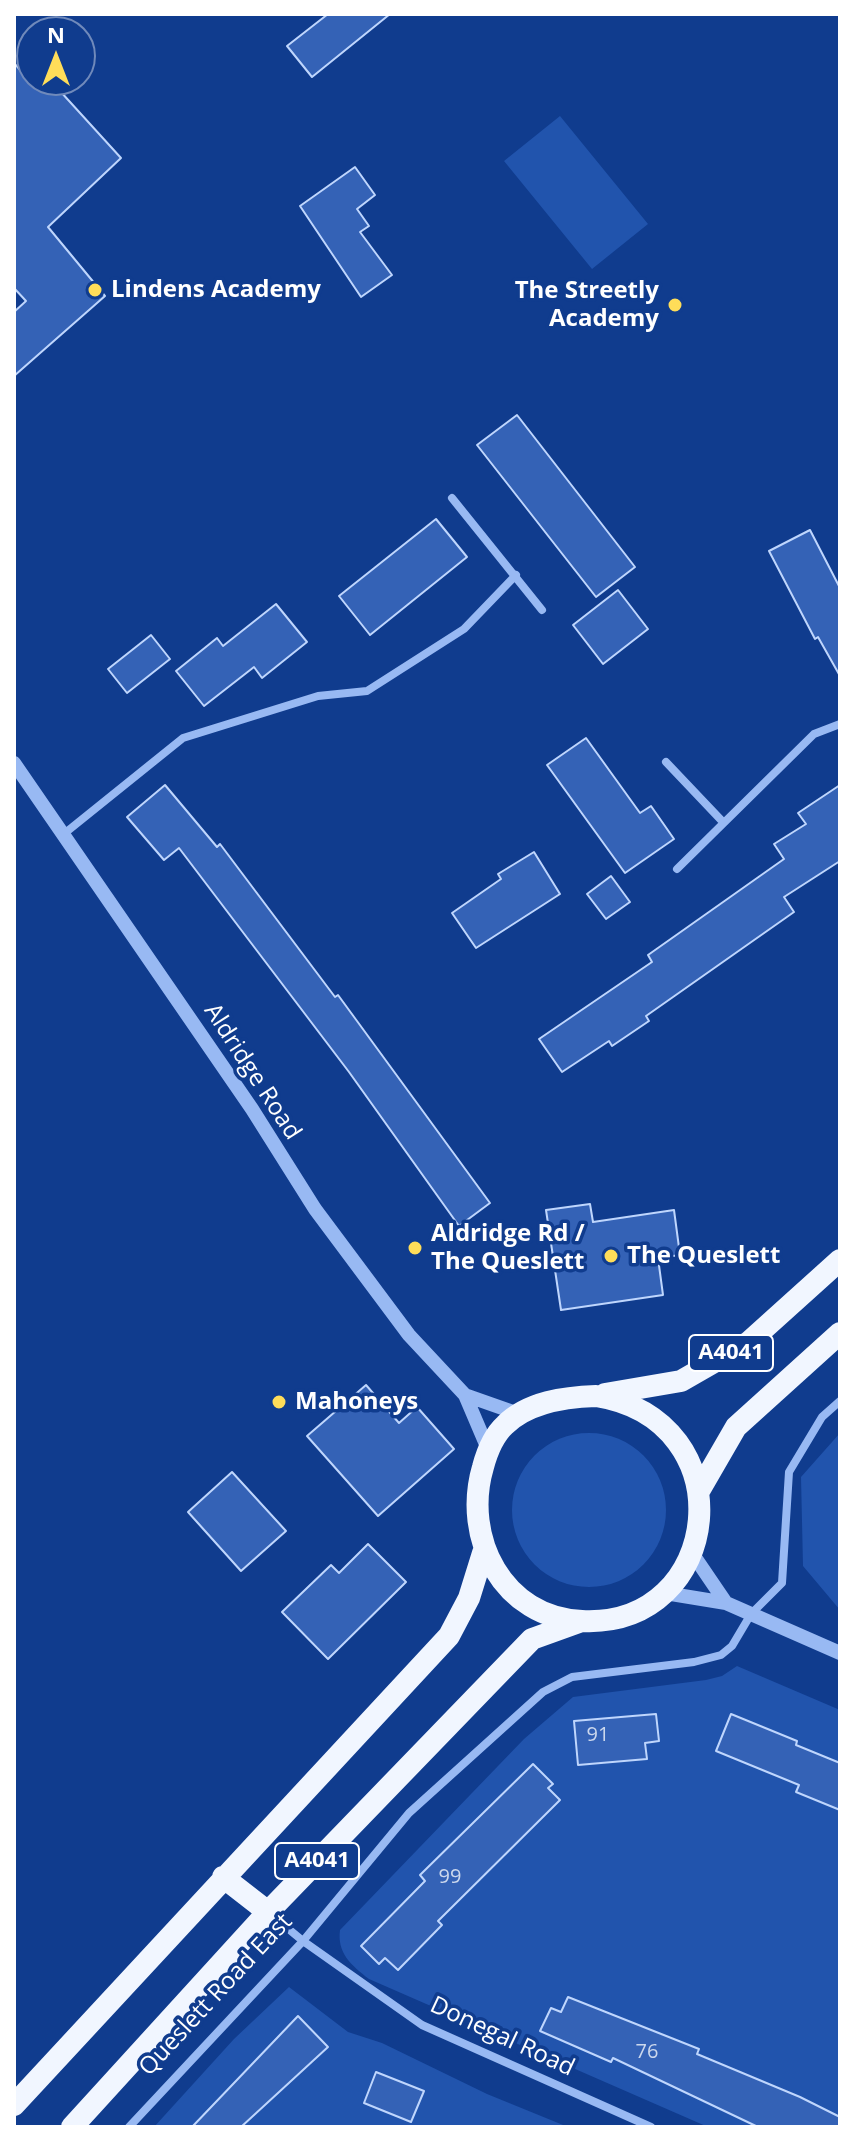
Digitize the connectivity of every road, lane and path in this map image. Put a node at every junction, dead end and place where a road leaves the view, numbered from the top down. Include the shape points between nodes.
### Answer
1 (452, 498) dead end
2 (516, 575) junction
3 (542, 610) dead end
4 (840, 724) edge
5 (666, 762) dead end
6 (14, 763) edge
7 (722, 821) junction
8 (65, 833) junction
9 (677, 869) dead end
10 (840, 1260) edge
11 (840, 1333) edge
12 (465, 1395) junction
13 (596, 1396) junction
14 (840, 1401) edge
15 (519, 1414) junction
16 (488, 1449) junction
17 (699, 1491) junction
18 (483, 1553) junction
19 (692, 1553) junction
20 (665, 1593) junction
21 (726, 1603) junction
22 (751, 1614) junction
23 (582, 1621) junction
24 (840, 1653) edge
25 (223, 1877) junction
26 (268, 1912) junction
27 (303, 1941) junction
28 (14, 2105) edge
29 (72, 2127) edge
30 (129, 2127) edge
31 (651, 2127) edge

1 - 2 street
2 - 3 street
2 - 8 street via 464,629 367,691 318,696 183,738
4 - 7 street via 814,734
5 - 7 street
6 - 8 street, Aldridge Road
7 - 9 street
8 - 12 street, Aldridge Road via 315,1209 409,1335
10 - 13 highway, A4041 via 749,1342 681,1381
11 - 17 highway, A4041 via 736,1427
12 - 15 street, Aldridge Road
12 - 16 street, Aldridge Road
13 - 15 highway via 559,1399
13 - 17 highway via 634,1405 669,1430 691,1463
14 - 22 street, Queslett Road East via 822,1417 789,1472 782,1583
15 - 16 highway
16 - 18 highway via 478,1485
17 - 19 highway via 701,1510
18 - 23 highway via 494,1573 522,1601 543,1613
18 - 25 highway, A4041 via 469,1598 449,1636
19 - 20 highway
19 - 21 street
20 - 21 street
20 - 23 highway via 621,1616
21 - 22 street
22 - 24 street
22 - 27 street, Queslett Road East via 721,1655 572,1677 543,1692 409,1813
23 - 26 highway, Queslett Road East / A4041 via 532,1639
25 - 26 highway
25 - 28 highway, A4041
26 - 27 street, Donegal Road
26 - 29 highway, Queslett Road East / A4041
27 - 30 street, Queslett Road East
27 - 31 street, Donegal Road via 422,2025

